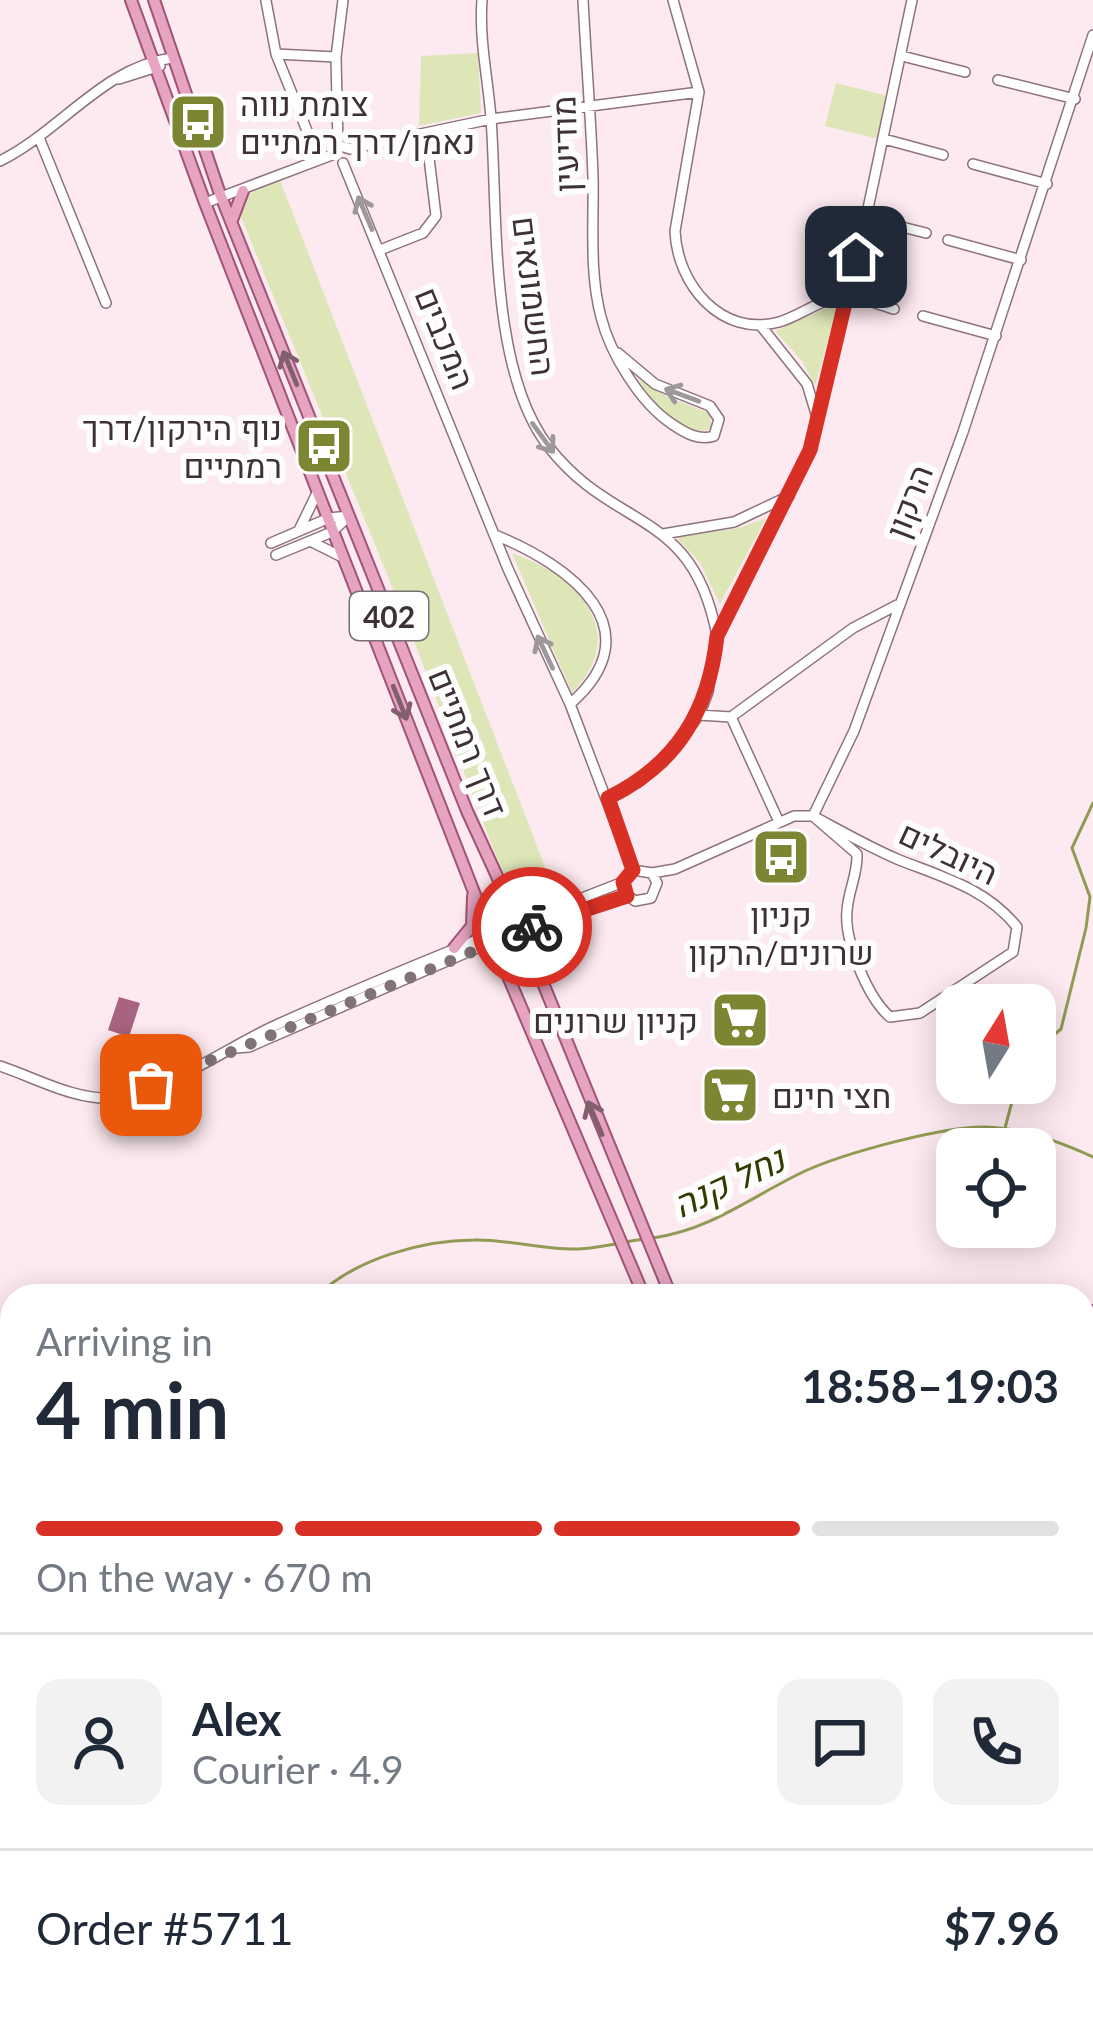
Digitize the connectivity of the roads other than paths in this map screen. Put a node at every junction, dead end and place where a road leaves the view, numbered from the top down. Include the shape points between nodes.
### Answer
1 (131, 0) edge
2 (154, 0) edge
3 (343, 0) edge
4 (482, 0) edge
5 (583, 0) edge
6 (674, 0) edge
7 (912, 0) edge
8 (266, 2) edge
9 (1093, 35) edge
10 (276, 54) junction
11 (902, 56) junction
12 (336, 57) junction
13 (172, 58) junction
14 (152, 65) junction
15 (965, 72) dead end
16 (998, 80) dead end
17 (699, 92) junction
18 (1076, 99) junction
19 (591, 106) junction
20 (491, 119) junction
21 (426, 133) junction
22 (884, 139) junction
23 (40, 140) junction
24 (350, 149) junction
25 (335, 150) junction
26 (943, 155) dead end
27 (318, 158) junction
28 (0, 161) edge
29 (344, 163) junction
30 (973, 164) dead end
31 (212, 174) junction
32 (1047, 184) junction
33 (241, 189) junction
34 (221, 197) junction
35 (205, 203) junction
36 (866, 218) junction
37 (232, 224) junction
38 (926, 233) dead end
39 (948, 240) dead end
40 (380, 250) junction
41 (1021, 260) junction
42 (846, 296) junction
43 (106, 303) dead end
44 (894, 309) dead end
45 (923, 316) dead end
46 (761, 326) junction
47 (996, 336) junction
48 (618, 353) junction
49 (817, 418) junction
50 (317, 488) junction
51 (789, 496) junction
52 (349, 517) junction
53 (328, 518) junction
54 (299, 530) junction
55 (332, 532) junction
56 (663, 534) junction
57 (495, 535) junction
58 (310, 541) junction
59 (271, 543) dead end
60 (276, 555) dead end
61 (342, 557) junction
62 (897, 605) junction
63 (717, 636) junction
64 (570, 704) junction
65 (698, 716) junction
66 (731, 717) junction
67 (608, 798) junction
68 (813, 816) junction
69 (778, 822) junction
70 (633, 870) junction
71 (654, 878) junction
72 (623, 882) junction
73 (473, 887) junction
74 (627, 896) junction
75 (512, 909) junction
76 (534, 921) junction
77 (519, 926) junction
78 (491, 936) junction
79 (454, 948) junction
80 (528, 949) junction
81 (236, 1048) junction
82 (0, 1066) edge
83 (639, 1284) edge
84 (666, 1284) edge

1 - 14 main road, דרך רמתיים / 402
2 - 13 main road, דרך רמתיים / 402
3 - 12 street
4 - 20 street, החשמונאים
5 - 19 street, מודיעין
6 - 17 street
7 - 11 street
8 - 10 street
9 - 18 street, הרקון
10 - 12 street
10 - 27 street
11 - 15 street
11 - 22 street
12 - 25 street
13 - 14 street
13 - 31 main road, דרך רמתיים / 402
14 - 23 street via 114,80
14 - 35 main road, דרך רמתיים / 402
16 - 18 street
17 - 19 street
17 - 46 street via 676,247 704,303
18 - 32 street, הרקון
19 - 20 street
19 - 48 street, מודיעין via 594,270 601,319
20 - 21 street
20 -> 56 street, החשמונאים via 505,325 525,412 577,477
21 - 24 street
21 - 40 street via 436,216 423,233
22 - 26 street
22 - 36 street
23 - 28 street
23 - 43 street
24 - 25 street
24 - 29 street
25 - 27 street
25 - 29 street
27 - 33 street
40 -> 29 street, המכבים
30 - 32 street
31 - 33 main road
31 - 34 main road, דרך רמתיים / 402
32 - 41 street, הרקון
33 - 34 street
33 - 37 main road
34 - 35 street
34 - 37 main road, דרך רמתיים / 402
35 - 50 main road, דרך רמתיים / 402
36 - 38 street
36 - 42 street
52 -> 37 main road, דרך רמתיים / 402
39 - 41 street
40 - 57 street, המכבים
41 - 47 street, הרקון
42 - 44 street
42 - 46 street
42 - 49 street
45 - 47 street
46 - 49 street via 806,384
47 - 62 street, הרקון
48 -> 48 street, מודיעין via 655,411 685,432 714,436 719,419 710,406 655,385
49 - 51 street
50 - 53 main road, דרך רמתיים / 402
50 - 54 street
51 - 56 street via 734,522
51 - 63 street
52 - 53 street
52 - 55 street
52 - 75 main road, דרך רמתיים / 402
53 - 54 street
53 - 55 main road, דרך רמתיים / 402
54 - 59 street
55 - 58 street
55 - 61 main road, דרך רמתיים / 402
56 - 63 street, החשמונאים via 690,558
64 -> 57 street, המכבים
57 - 64 street via 556,566 601,614 604,658
58 - 60 street
58 - 61 street
61 -> 73 main road, דרך רמתיים / 402
62 - 66 street
62 - 68 street, הרקון via 854,731
63 - 65 street
64 - 67 street, המכבים
65 - 66 street
65 - 67 street via 662,762
66 - 69 street
67 - 70 street, המכבים
68 - 68 street, היובלים via 857,854 848,932 890,1017 920,1013 1013,952 1017,927 1001,907
68 - 69 street
69 - 71 street
70 - 71 street
70 - 72 street
71 - 74 street via 646,900
72 - 74 street
72 - 76 street
73 - 78 main road, דרך רמתיים / 402
73 - 79 main road via 472,926
74 - 76 street
75 - 76 main road
75 - 77 main road, דרך רמתיים / 402
76 - 77 street
76 - 80 main road
77 - 78 street
77 - 80 main road, דרך רמתיים / 402
78 - 79 street
78 - 81 street
78 - 83 main road, דרך רמתיים / 402
79 - 81 street
84 -> 80 main road, דרך רמתיים / 402
81 - 82 street via 113,1098

